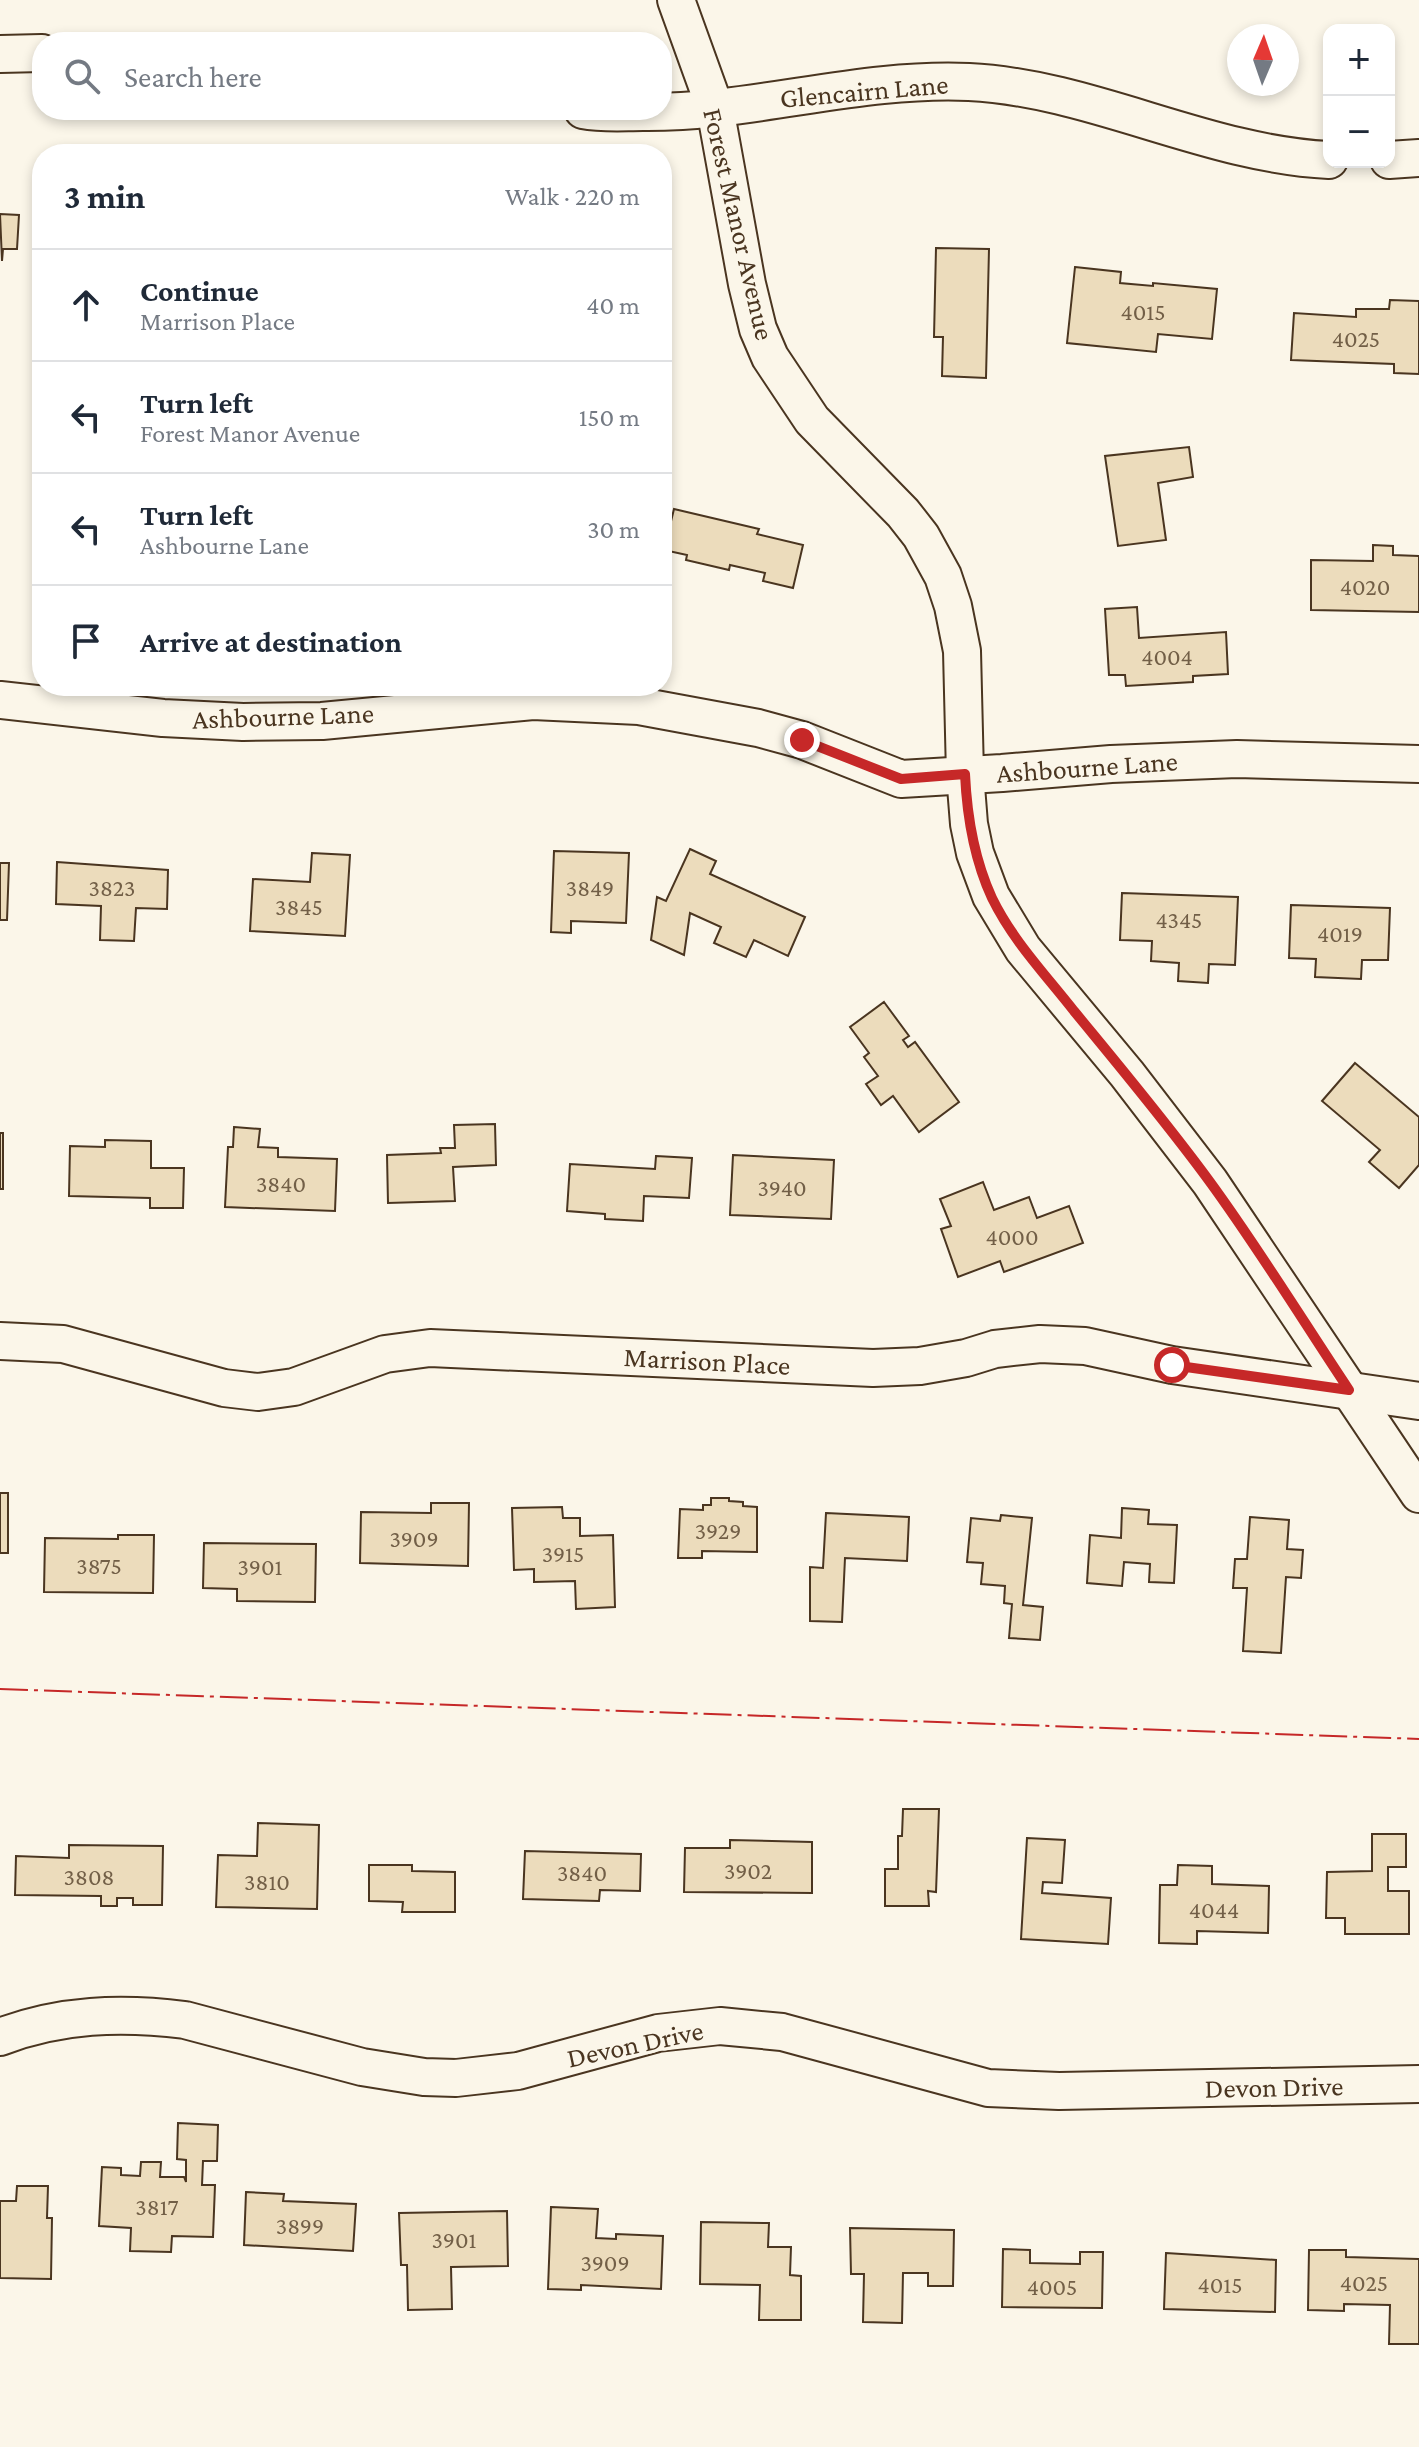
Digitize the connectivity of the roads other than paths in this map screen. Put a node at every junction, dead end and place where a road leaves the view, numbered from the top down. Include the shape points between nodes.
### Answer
1 (676, 0) edge
2 (32, 53) edge
3 (0, 54) edge
4 (715, 108) junction
5 (672, 112) edge
6 (1419, 158) edge
7 (1323, 159) edge
8 (1395, 160) edge
9 (0, 700) edge
10 (1419, 764) edge
11 (965, 774) junction
12 (0, 1341) edge
13 (1349, 1390) junction
14 (1419, 1401) edge
15 (1419, 1494) edge
16 (0, 2037) edge
17 (1419, 2084) edge

1 - 4 street, Forest Manor Avenue
2 - 3 street
4 - 5 street, Glencairn Lane
4 - 7 street, Glencairn Lane via 906,82 985,83 1063,96 1233,146
4 - 11 street, Forest Manor Avenue via 747,284 770,357 812,420 903,513 943,576 962,651
6 - 8 street
9 - 11 street, Ashbourne Lane via 243,722 322,721 533,701 639,706 802,740 901,779
10 - 11 street, Ashbourne Lane via 1237,759
11 - 13 street, Forest Manor Avenue via 975,853 1006,924 1210,1182
12 - 13 street, Marrison Place via 63,1344 224,1388 258,1392 294,1387 385,1354 430,1348 873,1368 920,1366 1040,1344 1085,1346 1172,1365
13 - 14 street, Marrison Place
13 - 15 street, Forest Manor Avenue
16 - 17 street, Devon Drive via 75,2017 154,2016 393,2073 456,2078 518,2071 658,2033 720,2026 782,2032 988,2088

